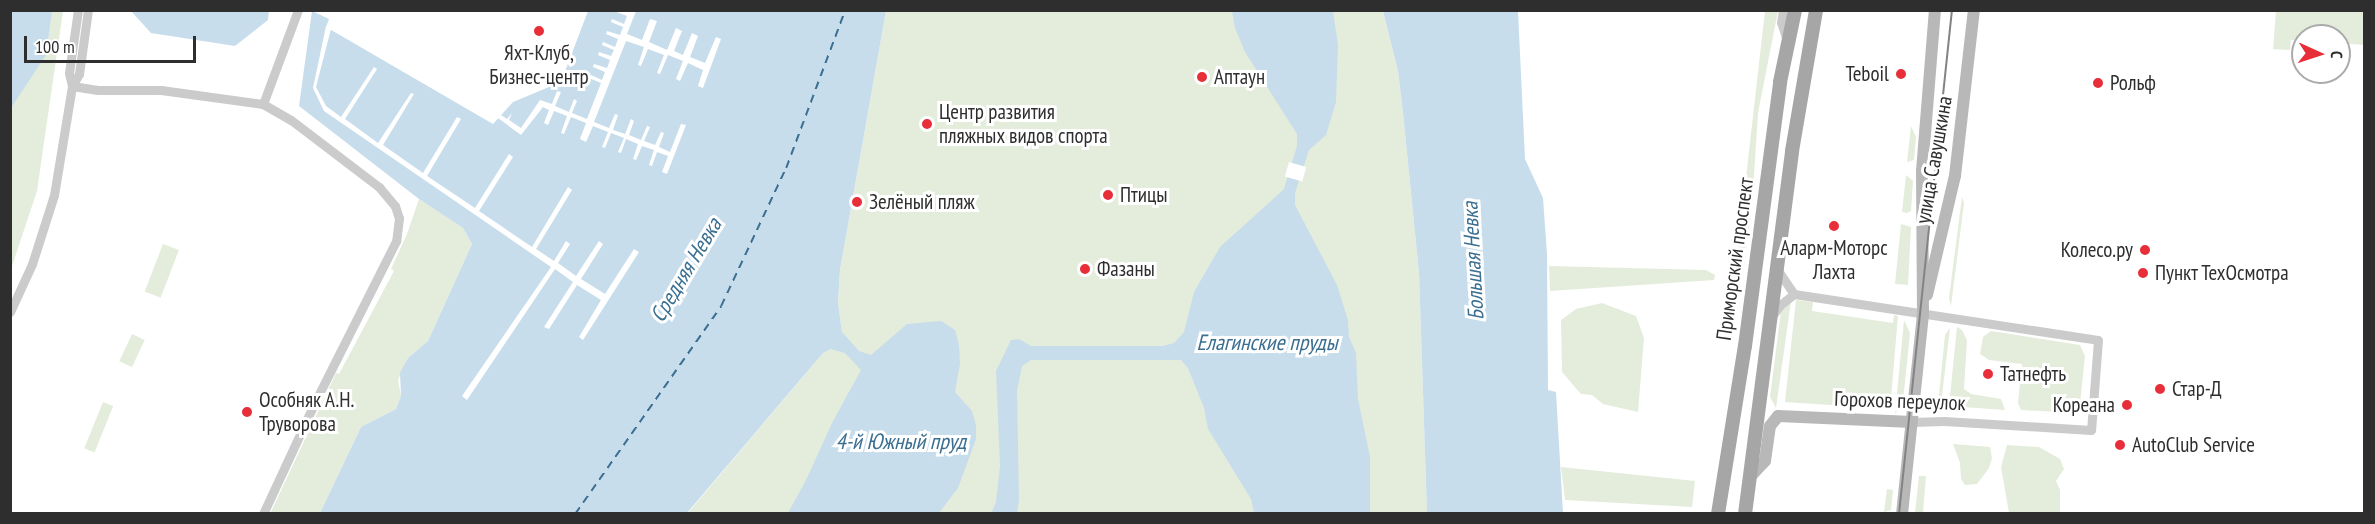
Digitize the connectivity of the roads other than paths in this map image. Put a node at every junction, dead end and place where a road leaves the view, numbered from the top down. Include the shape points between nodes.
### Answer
1 (78, 10) edge
2 (88, 10) edge
3 (298, 10) edge
4 (1783, 10) edge
5 (1795, 10) edge
6 (1816, 10) edge
7 (1935, 10) edge
8 (1974, 10) edge
9 (1788, 44) junction
10 (72, 86) junction
11 (263, 104) junction
12 (1777, 267) junction
13 (1794, 294) junction
14 (10, 312) edge
15 (1923, 314) junction
16 (1770, 319) junction
17 (1912, 422) junction
18 (1750, 477) junction
19 (263, 513) edge
20 (1718, 513) edge
21 (1745, 513) edge
22 (1902, 513) edge

1 - 10 street via 69,73
2 - 10 street via 80,74
3 - 11 street
4 - 9 street via 1781,22
5 - 9 main road, Приморский проспект
6 - 12 main road, Приморский проспект via 1802,78
7 - 15 main road, улица Савушкина via 1922,171
8 - 15 main road, улица Савушкина via 1955,176
9 - 20 main road, Приморский проспект
10 - 11 street via 161,90
10 - 14 street via 54,195 32,264
11 - 19 street via 291,120 379,188 395,206 399,232
12 - 13 street
12 - 16 main road, Приморский проспект
13 - 15 street
13 - 16 street
15 - 17 main road, улица Савушкина
15 - 17 street, Горохов переулок via 2098,340 2091,430
16 - 18 main road, Приморский проспект
17 - 18 main road, Горохов переулок via 1778,416 1770,426 1765,461
17 - 22 main road, улица Савушкина
18 - 21 main road, Приморский проспект

